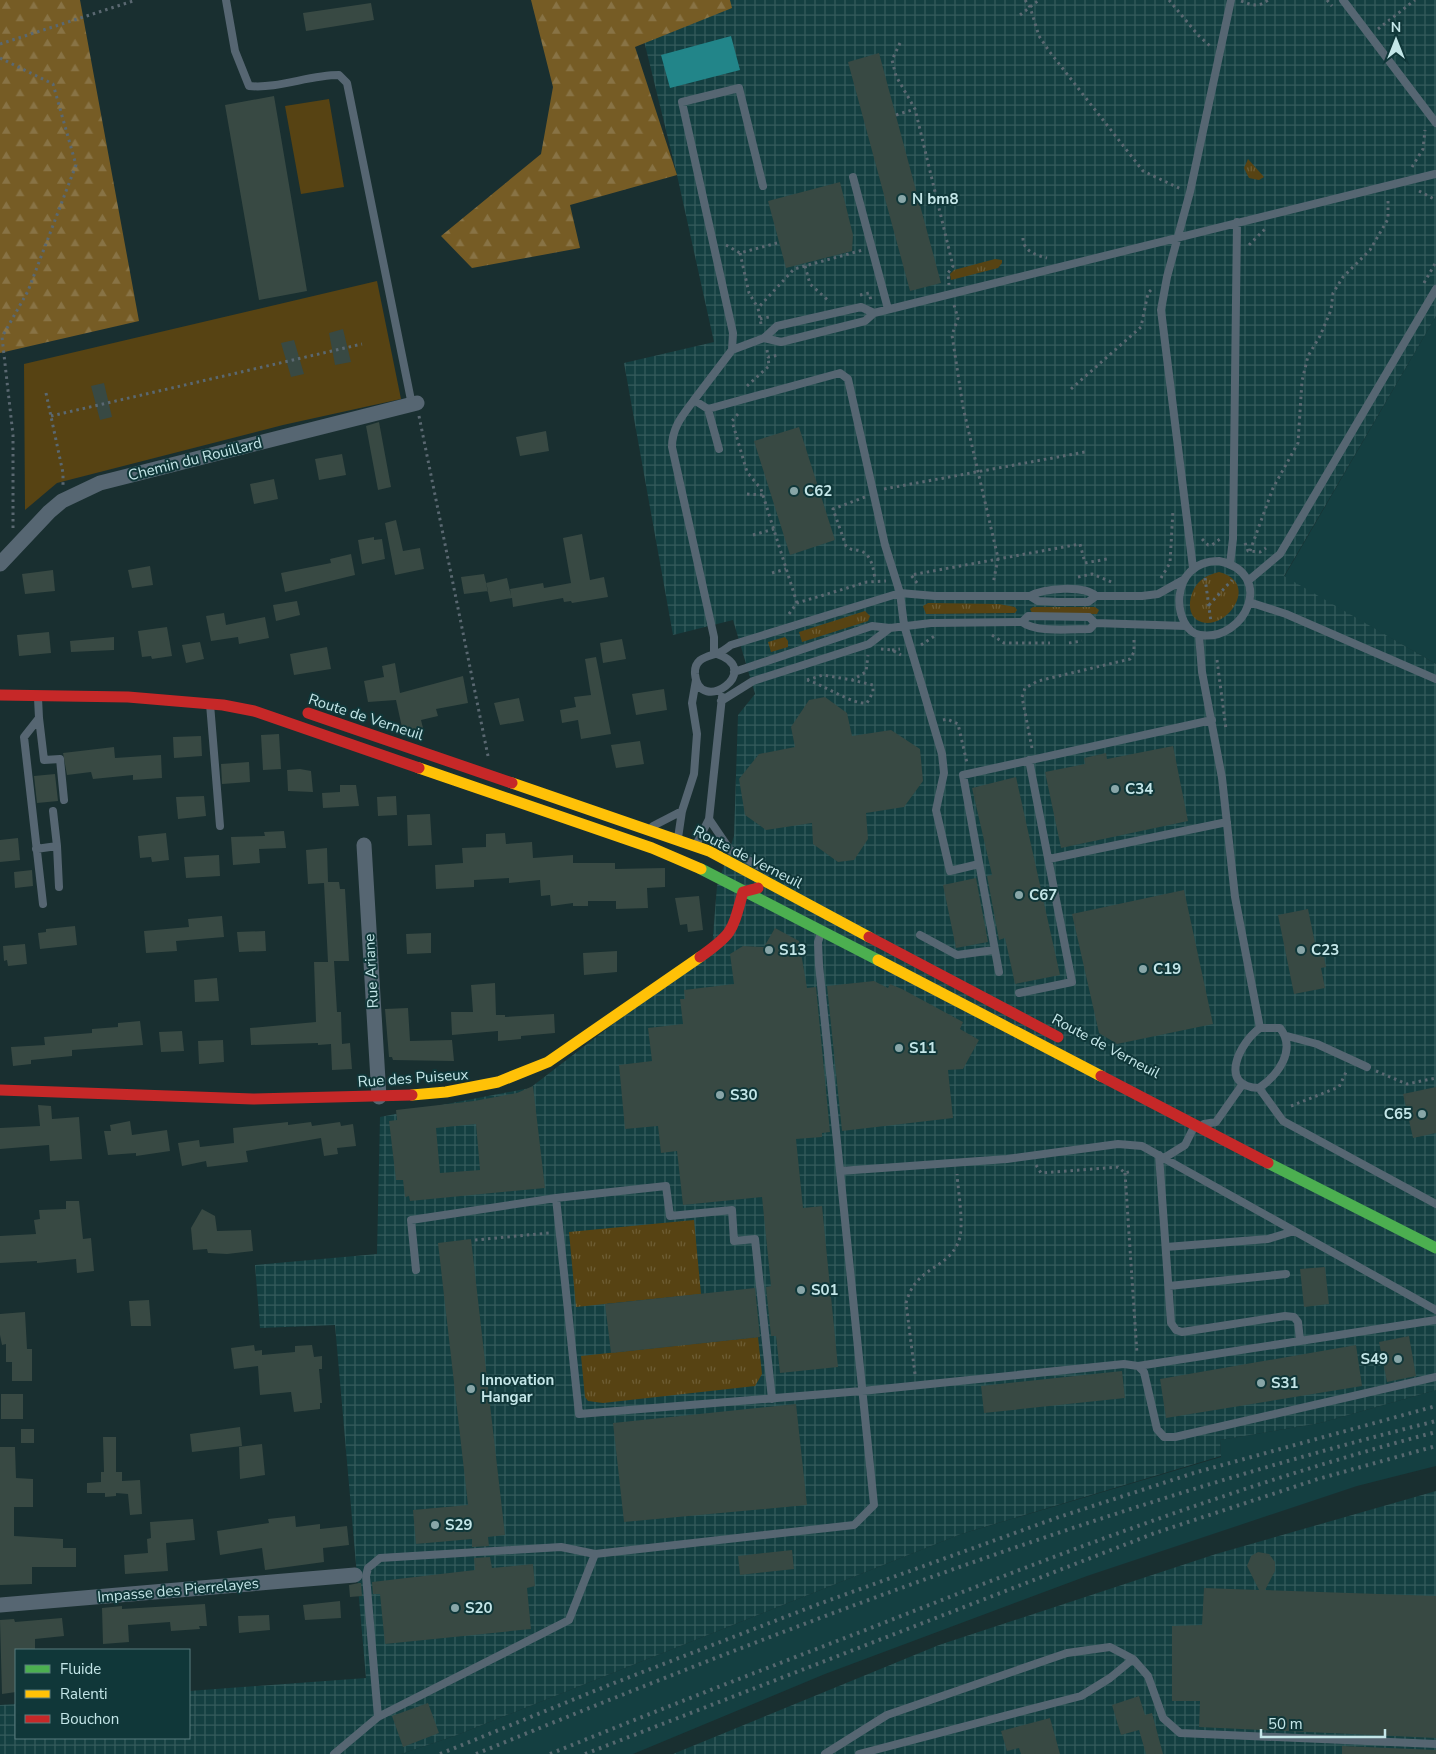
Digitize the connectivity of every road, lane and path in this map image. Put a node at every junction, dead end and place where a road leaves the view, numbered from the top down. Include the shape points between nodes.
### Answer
1 (136, 0) edge
2 (226, 0) edge
3 (1025, 0) edge
4 (1039, 0) edge
5 (1169, 0) edge
6 (1231, 0) edge
7 (1239, 0) edge
8 (1268, 0) edge
9 (1327, 0) edge
10 (1343, 0) edge
11 (1415, 0) edge
12 (1030, 7) junction
13 (1333, 7) dead end
14 (1020, 15) dead end
15 (1378, 30) dead end
16 (0, 44) edge
17 (900, 44) dead end
18 (1218, 52) junction
19 (0, 58) edge
20 (915, 109) junction
21 (896, 115) dead end
22 (1436, 123) edge
23 (1424, 124) dead end
24 (1406, 169) dead end
25 (1435, 174) dead end
26 (853, 177) dead end
27 (763, 186) dead end
28 (1190, 192) junction
29 (1415, 192) dead end
30 (1395, 197) dead end
31 (1388, 199) junction
32 (1436, 200) edge
33 (1378, 201) dead end
34 (1237, 222) junction
35 (1269, 227) dead end
36 (1023, 238) dead end
37 (777, 243) dead end
38 (724, 244) dead end
39 (872, 248) junction
40 (1246, 251) dead end
41 (740, 253) junction
42 (1055, 257) dead end
43 (1436, 262) edge
44 (805, 266) junction
45 (1153, 288) dead end
46 (1421, 288) dead end
47 (1436, 289) edge
48 (951, 294) junction
49 (1153, 296) dead end
50 (830, 302) dead end
51 (758, 308) junction
52 (888, 309) junction
53 (874, 313) junction
54 (760, 319) dead end
55 (1134, 334) dead end
56 (764, 338) junction
57 (362, 344) dead end
58 (732, 350) junction
59 (768, 357) dead end
60 (1071, 389) dead end
61 (46, 393) dead end
62 (694, 400) junction
63 (741, 400) junction
64 (414, 404) junction
65 (708, 409) junction
66 (50, 416) junction
67 (719, 449) dead end
68 (1085, 452) dead end
69 (978, 471) junction
70 (747, 494) dead end
71 (874, 494) junction
72 (763, 495) junction
73 (62, 501) junction
74 (1173, 502) dead end
75 (774, 529) junction
76 (1243, 534) dead end
77 (753, 535) dead end
78 (1273, 543) dead end
79 (13, 548) junction
80 (870, 549) dead end
81 (862, 551) junction
82 (1250, 552) junction
83 (998, 558) junction
84 (1107, 559) dead end
85 (0, 564) edge
86 (1230, 564) junction
87 (1193, 568) junction
88 (786, 569) junction
89 (772, 573) dead end
90 (1073, 578) dead end
91 (1205, 578) dead end
92 (1234, 578) dead end
93 (1183, 580) junction
94 (1249, 580) junction
95 (1155, 582) dead end
96 (926, 584) dead end
97 (1123, 584) dead end
98 (983, 585) dead end
99 (993, 585) junction
100 (1002, 585) dead end
101 (900, 593) junction
102 (1030, 596) junction
103 (1096, 596) junction
104 (1249, 602) junction
105 (797, 603) junction
106 (1209, 606) junction
107 (788, 615) dead end
108 (1022, 622) junction
109 (1211, 622) dead end
110 (1096, 623) junction
111 (904, 625) junction
112 (1186, 626) junction
113 (890, 628) junction
114 (938, 634) dead end
115 (983, 635) dead end
116 (1143, 635) dead end
117 (1199, 635) junction
118 (1127, 636) dead end
119 (1134, 636) junction
120 (1085, 639) dead end
121 (1055, 643) dead end
122 (1063, 643) dead end
123 (910, 647) junction
124 (892, 650) dead end
125 (868, 652) dead end
126 (716, 654) junction
127 (1217, 660) dead end
128 (804, 671) dead end
129 (734, 672) junction
130 (1436, 679) edge
131 (696, 680) junction
132 (807, 680) junction
133 (852, 680) junction
134 (50, 687) dead end
135 (722, 690) junction
136 (0, 695) edge
137 (38, 696) junction
138 (721, 701) junction
139 (210, 702) junction
140 (300, 710) dead end
141 (38, 718) junction
142 (1212, 720) junction
143 (933, 723) junction
144 (1227, 733) dead end
145 (1033, 748) dead end
146 (1029, 760) junction
147 (487, 774) junction
148 (969, 774) junction
149 (64, 800) dead end
150 (53, 811) dead end
151 (682, 811) junction
152 (709, 819) junction
153 (1228, 822) junction
154 (220, 826) dead end
155 (647, 829) junction
156 (678, 839) junction
157 (364, 845) dead end
158 (57, 846) junction
159 (696, 846) junction
160 (36, 849) junction
161 (680, 858) junction
162 (1049, 859) junction
163 (979, 864) junction
164 (771, 872) dead end
165 (795, 886) dead end
166 (59, 887) dead end
167 (780, 889) junction
168 (744, 890) junction
169 (43, 904) dead end
170 (817, 908) junction
171 (830, 915) junction
172 (822, 931) junction
173 (920, 935) dead end
174 (994, 950) junction
175 (998, 972) dead end
176 (1019, 993) dead end
177 (1260, 1028) junction
178 (1286, 1036) junction
179 (1064, 1040) dead end
180 (1352, 1060) junction
181 (1367, 1067) joint
182 (1436, 1078) edge
183 (1242, 1084) junction
184 (1259, 1088) junction
185 (0, 1090) edge
186 (379, 1097) junction
187 (1292, 1106) dead end
188 (1200, 1114) dead end
189 (1216, 1122) junction
190 (1195, 1125) junction
191 (1031, 1156) junction
192 (1161, 1157) junction
193 (956, 1163) junction
194 (840, 1171) junction
195 (1132, 1171) dead end
196 (1125, 1173) junction
197 (556, 1198) junction
198 (1436, 1204) edge
199 (1394, 1225) junction
200 (559, 1230) junction
201 (1294, 1231) junction
202 (475, 1240) dead end
203 (1166, 1247) junction
204 (1436, 1248) edge
205 (416, 1270) dead end
206 (1286, 1274) dead end
207 (1168, 1286) junction
208 (1436, 1310) edge
209 (1436, 1320) edge
210 (1300, 1340) junction
211 (1138, 1366) junction
212 (1436, 1377) edge
213 (916, 1386) junction
214 (862, 1391) junction
215 (772, 1399) junction
216 (595, 1554) junction
217 (355, 1575) dead end
218 (0, 1605) edge
219 (1133, 1659) junction
220 (378, 1717) junction
221 (1436, 1744) edge
222 (334, 1754) edge
223 (825, 1754) edge
224 (859, 1754) edge

1 - 16 path
2 - 64 lane via 235,51 249,86 262,87 321,75 338,75 347,83
3 - 12 path
4 - 12 path
5 - 18 path via 1198,35
6 - 18 lane
7 - 8 path via 1252,6
9 - 13 path
10 - 22 lane
11 - 15 path
12 - 14 path
12 - 28 path via 1039,36 1048,51 1143,171
17 - 20 path via 892,60 896,76
18 - 28 lane
19 - 79 path via 53,84 76,165 28,291 2,337 13,435
20 - 21 path
20 - 48 path via 953,266 948,273
23 - 24 path via 1423,149 1414,166
25 - 34 lane
26 - 39 lane
27 - 58 lane via 739,88 682,102 733,333
28 - 87 lane via 1166,277 1161,310
29 - 32 path via 1420,191
30 - 31 path
31 - 33 path
31 - 82 path via 1388,219 1370,250 1333,293 1331,310 1308,356 1302,381 1298,443 1273,488
34 - 48 lane
34 - 86 lane
35 - 40 path via 1258,234
36 - 42 path via 1027,250 1038,256
37 - 41 path
38 - 41 path
39 - 44 path
39 - 52 lane
41 - 51 path via 749,292
43 - 46 path
44 - 50 path via 810,284
44 - 51 path via 794,269
45 - 49 path
47 - 94 lane via 1280,554
48 - 52 lane
48 - 69 path via 958,318 952,335 963,407
51 - 54 path
52 - 53 lane
53 - 56 lane via 865,321 781,342
53 - 56 lane via 861,307 777,326
55 - 60 path
56 - 58 lane
57 - 66 path
58 - 62 lane
59 - 63 path via 769,366 742,390
61 - 66 path
62 - 65 lane
62 - 126 lane via 676,425 672,447
63 - 65 lane
63 - 71 lane via 840,373 848,379
63 - 72 path via 740,410 732,421 748,472
64 - 73 street, Chemin du Rouillard via 100,483
64 - 147 path via 488,759
65 - 67 lane
66 - 73 path via 63,473
68 - 69 path
69 - 71 path via 884,489
69 - 83 path
70 - 72 path
71 - 81 path via 833,509 846,546 850,550
71 - 101 lane
72 - 75 path
73 - 79 street, Chemin du Rouillard
74 - 95 path via 1170,563 1160,580
75 - 77 path
75 - 88 path
76 - 82 path via 1246,549
78 - 82 path via 1260,552
79 - 85 street, Chemin du Rouillard
80 - 81 path
81 - 105 path via 868,555 875,580
83 - 84 path via 1080,544 1085,563
83 - 96 path via 911,575 918,583
83 - 99 path
86 - 87 lane via 1211,561
86 - 94 lane
87 - 93 lane
88 - 89 path
88 - 105 path
90 - 97 path via 1092,574 1114,584
91 - 106 path
92 - 106 path
93 - 103 lane via 1158,594
93 - 112 lane via 1180,601
94 - 104 lane
98 - 99 path
99 - 100 path
101 - 102 lane
101 - 111 lane
101 - 126 lane via 731,645
102 - 103 lane via 1038,601 1088,602
102 - 103 lane via 1039,590 1089,590
104 - 117 lane via 1240,621 1234,625 1213,634
104 - 130 lane via 1286,614
105 - 107 path
106 - 109 path
108 - 110 lane via 1028,627 1090,629
108 - 110 lane via 1028,616 1089,617
108 - 111 lane
110 - 112 lane
111 - 113 lane
111 - 123 lane
112 - 117 lane
113 - 129 lane via 872,626
113 - 138 lane via 869,644 753,681
114 - 123 path via 924,645
115 - 121 path via 992,635 1004,643
116 - 119 path
117 - 142 lane via 1202,672
118 - 119 path
119 - 145 path via 1134,652 1130,659 1038,681 1025,688 1022,698
120 - 122 path via 1079,643
123 - 124 path
123 - 143 lane
125 - 133 path via 866,672
126 - 129 lane via 729,660
126 - 131 lane via 700,660 695,670
127 - 144 path
128 - 132 path
129 - 135 lane via 731,683
131 - 135 lane via 710,692
131 - 151 lane via 692,703 697,734 694,774
132 - 133 path via 823,676
132 - 133 path via 822,684 859,704 867,703 874,692 873,684
134 - 137 lane
135 - 138 lane
136 - 137 main road, Route de Verneuil
137 - 139 main road, Route de Verneuil via 174,698
137 - 141 lane
138 - 152 lane
139 - 154 lane
139 - 161 main road, Route de Verneuil via 281,719
140 - 147 main road, Route de Verneuil
141 - 149 lane via 44,760 60,760
141 - 160 lane via 24,737
142 - 146 lane
142 - 153 lane
143 - 148 path via 947,719 958,724
143 - 163 lane via 944,773 936,810 950,871
146 - 148 lane
146 - 162 lane
147 - 155 main road, Route de Verneuil
148 - 163 lane via 963,775
150 - 158 lane
151 - 155 lane
151 - 156 lane
152 - 159 lane
152 - 164 lane via 730,850
153 - 162 lane
153 - 177 lane via 1235,897
155 - 156 main road, Route de Verneuil
156 - 159 main road, Route de Verneuil
156 - 161 lane
157 - 186 street, Rue Ariane
158 - 160 lane
158 - 166 lane
159 - 161 lane
159 - 167 main road, Route de Verneuil
160 - 169 lane
161 - 168 main road, Route de Verneuil
162 - 176 lane via 1072,982
163 - 174 lane
165 - 170 lane
167 - 168 main road
167 - 170 main road, Route de Verneuil
168 - 172 main road, Route de Verneuil
168 - 186 main road, Rue des Puiseux via 732,930 723,941 548,1062 527,1073 479,1088
170 - 171 main road, Route de Verneuil
171 - 172 lane
171 - 179 main road, Route de Verneuil
172 - 190 main road, Route de Verneuil
172 - 194 lane via 818,942 819,965
173 - 174 lane via 957,955
174 - 175 lane
177 - 178 lane via 1280,1028
177 - 183 lane via 1252,1033 1236,1059 1235,1075
178 - 180 lane via 1317,1044
178 - 184 lane via 1284,1058 1277,1072
180 - 181 lane
180 - 187 path via 1339,1087
181 - 182 path via 1407,1084
183 - 184 lane
183 - 189 lane
184 - 198 lane via 1283,1121
185 - 186 main road, Rue des Puiseux via 234,1099
188 - 189 main road, Route de Verneuil
189 - 190 lane
189 - 199 main road, Route de Verneuil
190 - 192 lane via 1185,1145
190 - 199 main road, Route de Verneuil
191 - 192 lane via 1118,1144 1142,1146
191 - 193 lane
191 - 196 path via 1041,1173 1118,1167
192 - 201 lane
192 - 203 lane
193 - 194 lane
193 - 213 path via 959,1243 948,1258 924,1273 909,1292 906,1303
194 - 214 lane
195 - 196 path
196 - 211 path
197 - 200 lane
197 - 205 lane via 410,1220
197 - 215 lane via 666,1186 670,1216 732,1210 734,1241 755,1239
199 - 204 main road, Route de Verneuil
200 - 202 path
200 - 215 lane via 578,1414
201 - 203 lane via 1268,1239
201 - 208 lane
203 - 207 lane
206 - 207 lane
207 - 210 lane via 1172,1323 1176,1330 1182,1332 1285,1316 1294,1317 1298,1322
209 - 210 lane
210 - 211 lane
211 - 212 lane via 1144,1372 1157,1430 1164,1437
211 - 213 lane via 1124,1364
213 - 214 lane
214 - 215 lane
214 - 216 lane via 874,1506 854,1525
216 - 220 lane via 569,1620
216 - 220 lane via 561,1547 380,1558 368,1568 366,1576
217 - 218 street, Impasse des Pierrelayes
219 - 221 lane via 1148,1676 1163,1718 1180,1733
219 - 223 lane via 1110,1647 1067,1653 887,1715
219 - 224 lane via 1081,1696
220 - 222 lane

